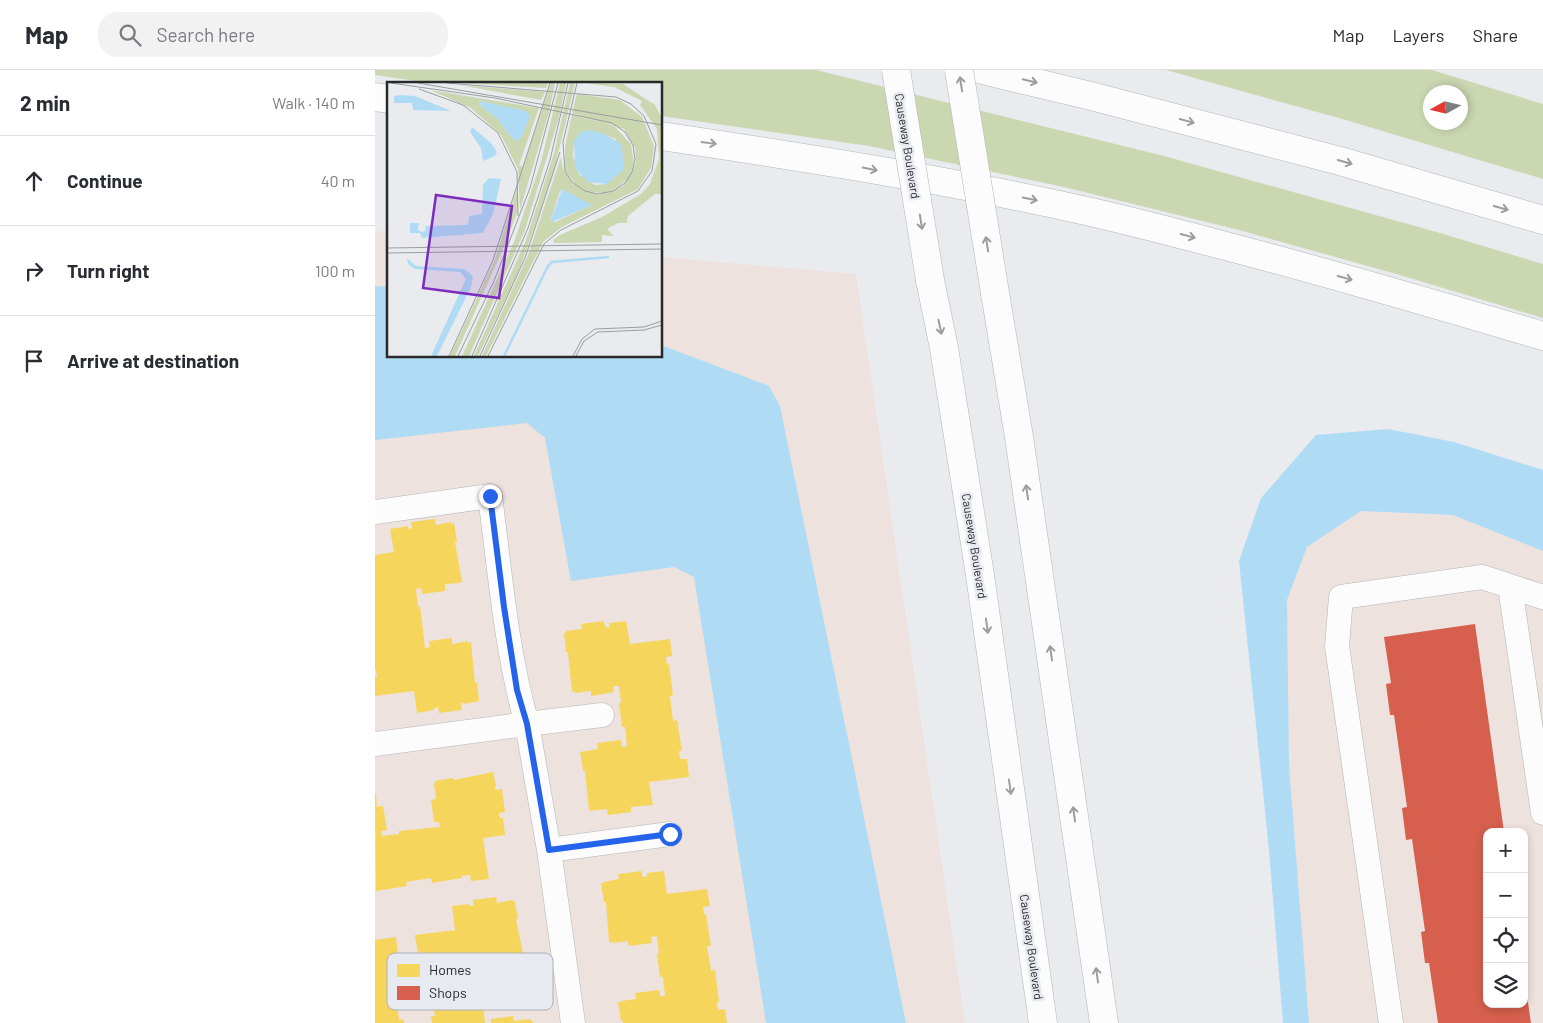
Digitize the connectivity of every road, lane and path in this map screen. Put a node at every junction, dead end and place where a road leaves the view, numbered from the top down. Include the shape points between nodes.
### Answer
1 (896, 70) edge
2 (959, 70) edge
3 (982, 70) edge
4 (663, 136) edge
5 (1543, 220) edge
6 (1543, 336) edge
7 (375, 512) edge
8 (1510, 586) junction
9 (1543, 597) edge
10 (602, 715) dead end
11 (527, 724) junction
12 (375, 744) edge
13 (1543, 813) edge
14 (670, 834) dead end
15 (549, 850) junction
16 (573, 1023) edge
17 (1043, 1023) edge
18 (1104, 1023) edge
19 (1391, 1023) edge

1 -> 17 main road, Causeway Boulevard, bridge via 980,575
18 -> 2 main road, bridge via 1021,447
3 -> 5 main road via 1340,161
4 -> 6 main road via 822,160 1083,210 1374,286
7 - 11 lane via 490,496 517,690
8 - 9 lane
8 - 13 lane
8 - 19 lane via 1482,577 1341,597 1337,646
10 - 11 lane
11 - 12 lane
11 - 15 lane
14 - 15 lane
15 - 16 lane

